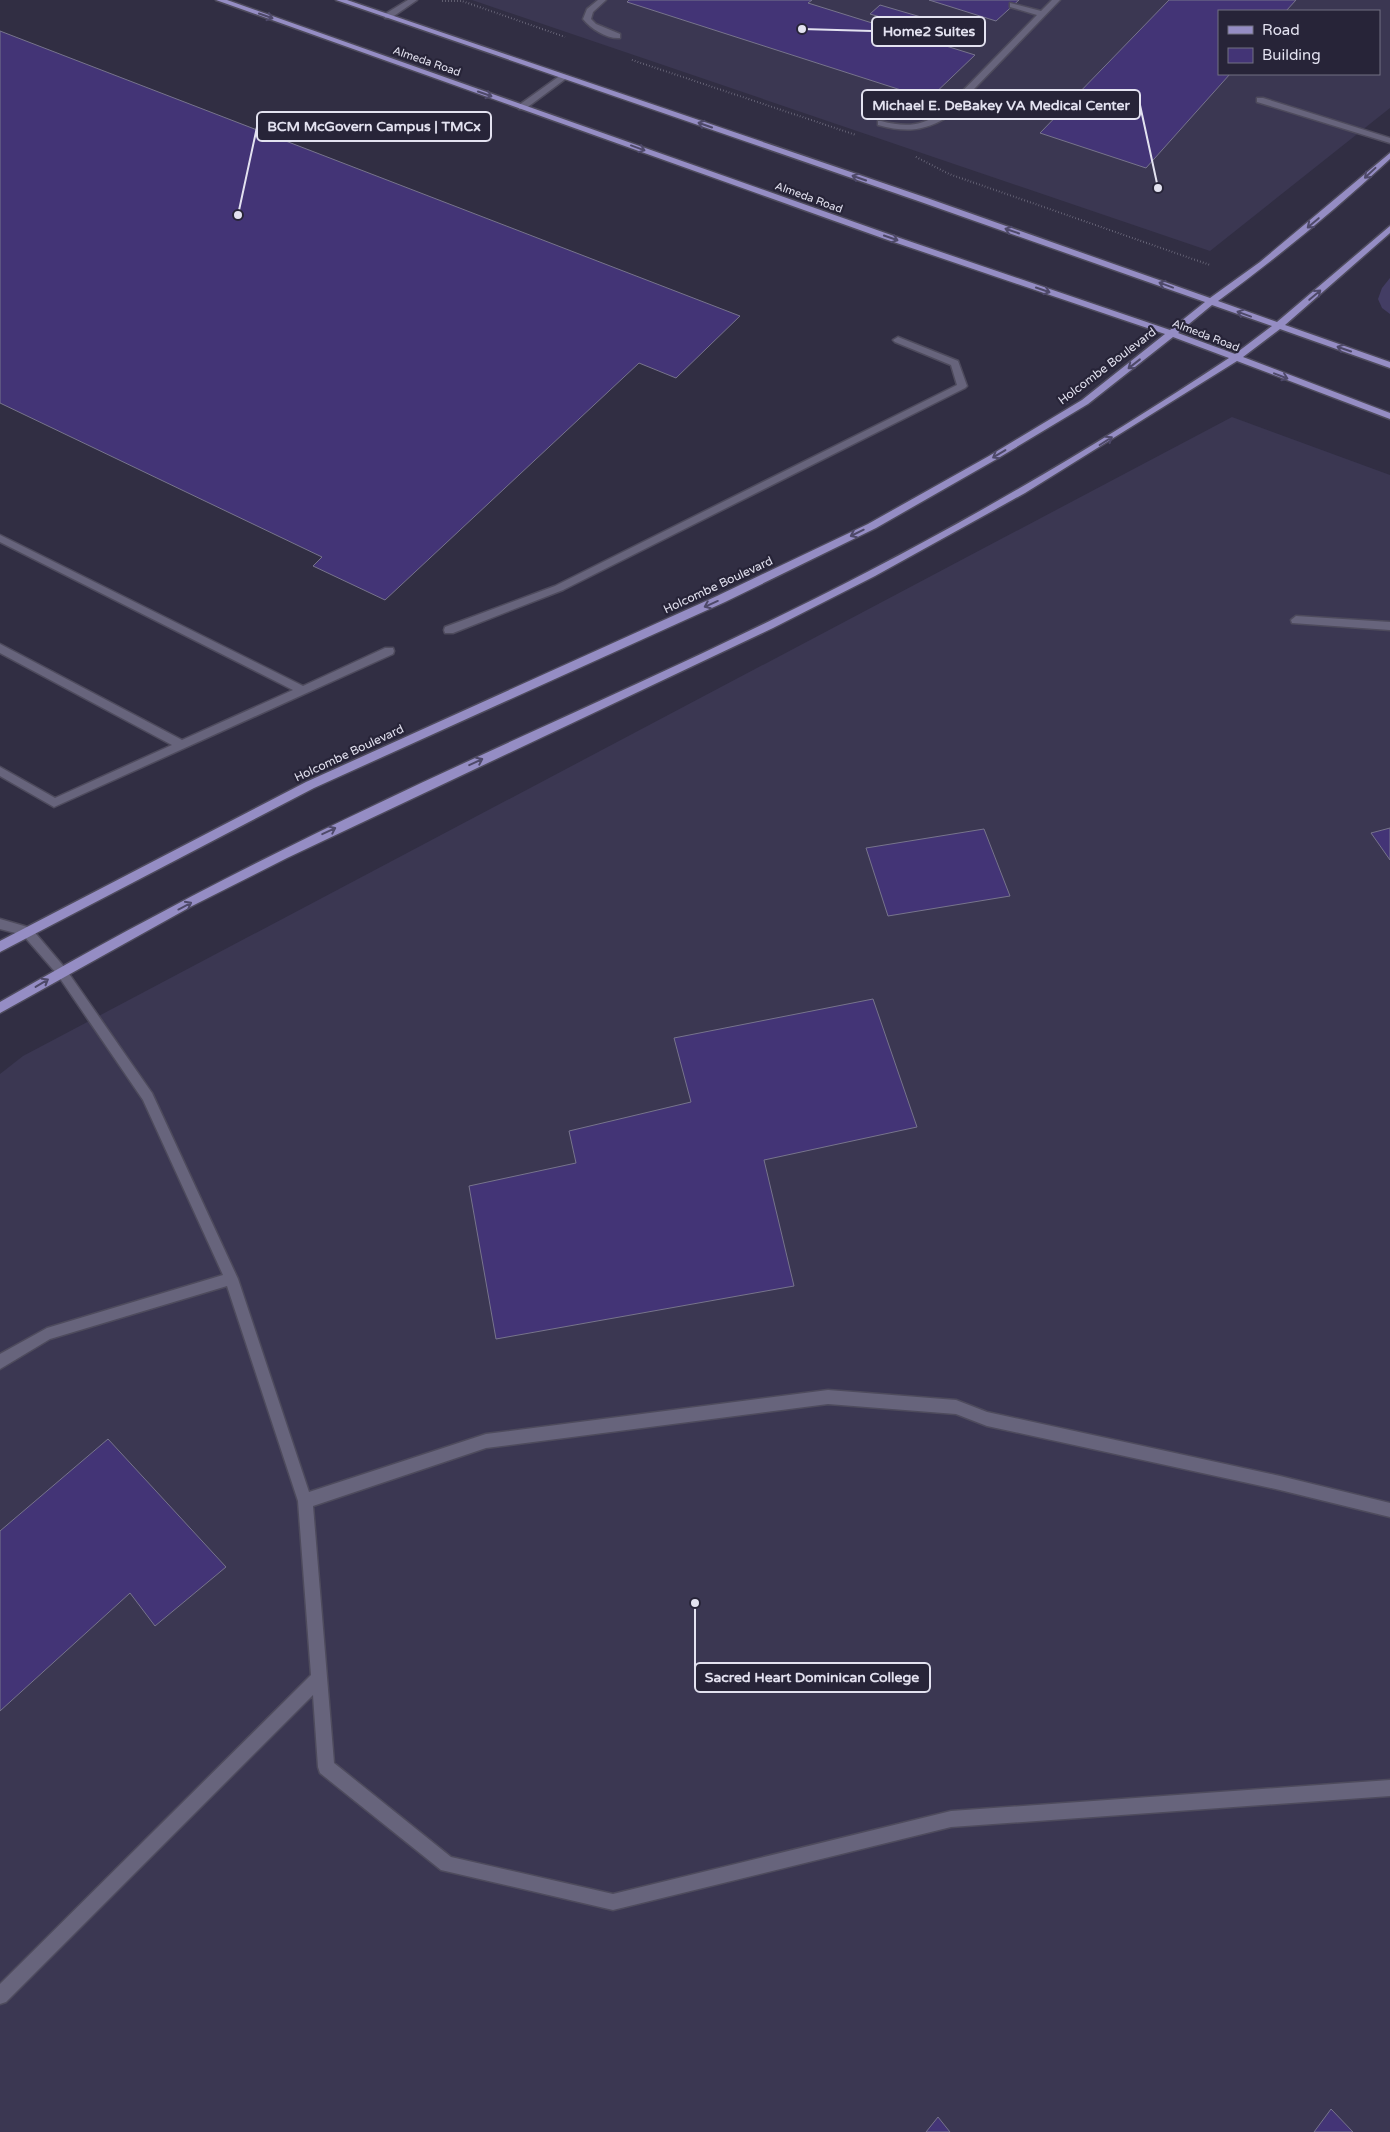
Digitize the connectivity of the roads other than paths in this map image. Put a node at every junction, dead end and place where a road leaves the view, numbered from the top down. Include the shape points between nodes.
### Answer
1 (220, 0) edge
2 (340, 0) edge
3 (412, 0) edge
4 (602, 0) edge
5 (1056, 0) edge
6 (1013, 5) dead end
7 (1042, 14) junction
8 (388, 16) junction
9 (617, 36) dead end
10 (564, 77) junction
11 (1260, 100) dead end
12 (522, 107) junction
13 (882, 123) dead end
14 (1390, 141) edge
15 (1390, 154) edge
16 (1390, 229) edge
17 (1212, 302) junction
18 (1278, 326) junction
19 (1173, 334) junction
20 (898, 340) dead end
21 (1236, 358) junction
22 (1390, 364) edge
23 (1390, 416) edge
24 (0, 538) edge
25 (1296, 620) dead end
26 (1390, 626) edge
27 (449, 630) dead end
28 (0, 648) edge
29 (389, 651) dead end
30 (302, 690) junction
31 (182, 745) junction
32 (0, 771) edge
33 (0, 924) edge
34 (27, 931) junction
35 (0, 947) edge
36 (61, 971) junction
37 (0, 1008) edge
38 (231, 1279) junction
39 (0, 1362) edge
40 (305, 1501) junction
41 (1390, 1510) edge
42 (318, 1679) junction
43 (1390, 1788) edge
44 (0, 1996) edge

1 -> 12 main road, Almeda Road
2 - 8 main road
3 - 8 lane
4 - 9 lane via 590,11 587,19 593,26
5 - 7 lane
6 - 7 lane
7 - 13 lane via 943,116 928,126 914,129
8 - 10 main road
10 - 12 lane
17 -> 10 main road
11 - 14 lane
12 -> 19 main road, Almeda Road
15 -> 17 main road, Holcombe Boulevard via 1263,264
18 -> 16 main road
18 -> 17 main road
17 - 19 main road, Holcombe Boulevard
18 - 21 main road
22 -> 18 main road
19 - 21 main road, Almeda Road
19 -> 34 main road, Holcombe Boulevard via 1085,402 872,526 721,599 310,785
20 - 27 lane via 955,363 962,386 558,588
21 -> 23 main road, Almeda Road
36 -> 21 main road via 319,836 772,624 907,555 1043,479
24 - 30 lane
25 - 26 lane
28 - 31 lane
29 - 30 lane
30 - 31 lane
31 - 32 lane via 54,803
33 - 34 lane
34 - 35 main road, Holcombe Boulevard
34 - 36 lane
37 -> 36 main road
36 - 38 lane via 148,1097
38 - 39 lane via 47,1334
38 - 40 lane
40 - 41 lane via 486,1441 828,1397 956,1407 987,1419
40 - 42 lane
42 - 43 lane via 326,1768 448,1864 613,1902 950,1819
42 - 44 lane

